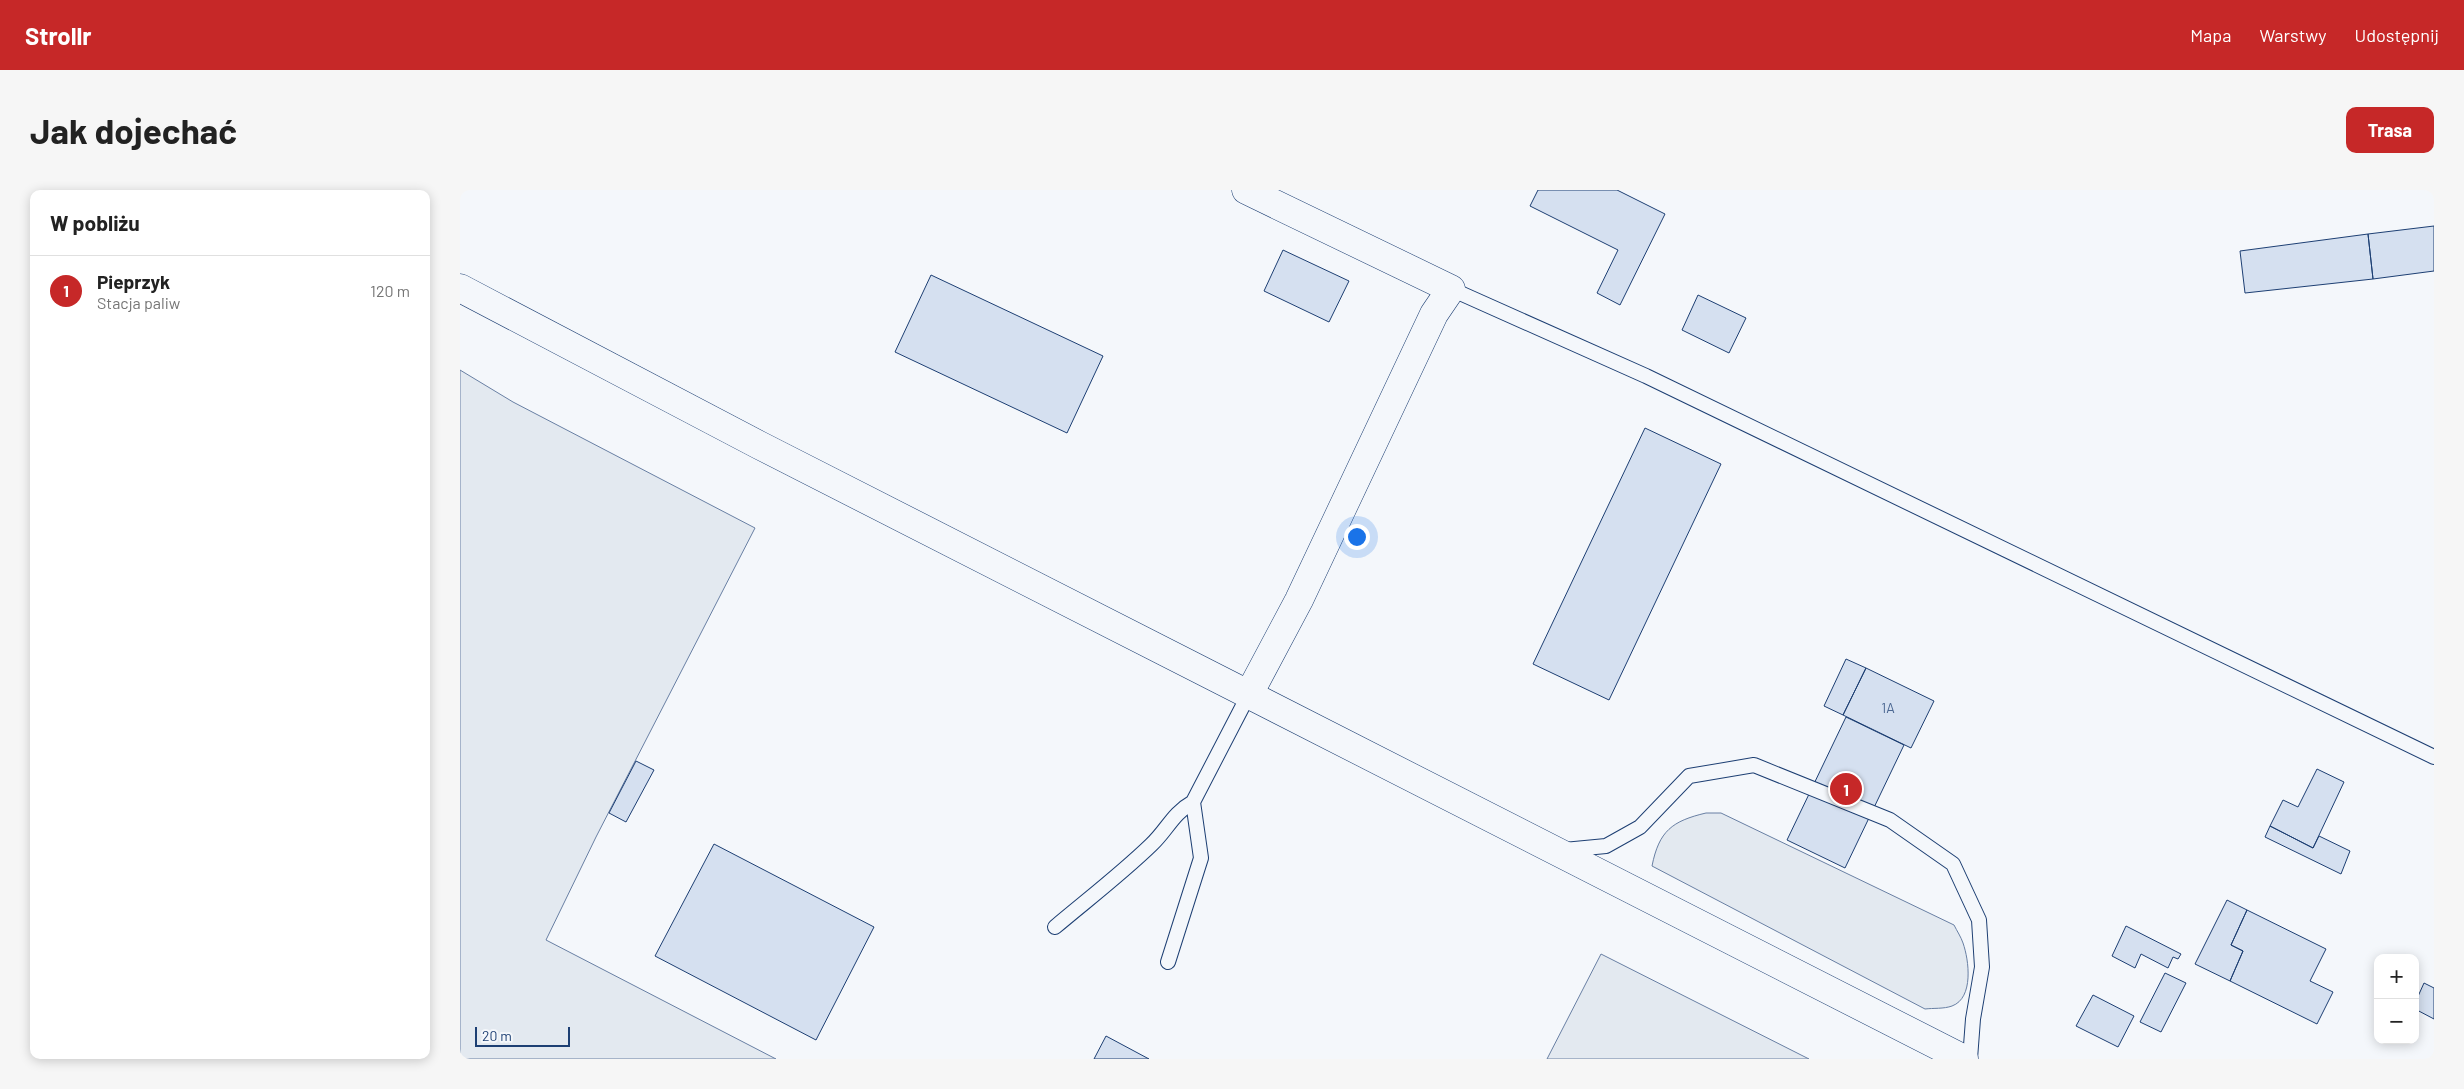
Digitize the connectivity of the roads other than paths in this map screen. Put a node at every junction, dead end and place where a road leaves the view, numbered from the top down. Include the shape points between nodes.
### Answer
1 (1246, 190) edge
2 (460, 288) edge
3 (1451, 289) junction
4 (1250, 694) junction
5 (2434, 757) edge
6 (1193, 802) junction
7 (1554, 851) junction
8 (1055, 927) dead end
9 (1168, 962) dead end
10 (1964, 1059) edge
11 (1970, 1059) edge

1 - 3 main road
2 - 4 main road via 759,445
3 - 4 main road via 1434,314 1299,600
3 - 5 lane via 1646,376
4 - 6 lane
4 - 7 main road
6 - 8 lane via 1178,810 1160,836 1137,858
6 - 9 lane via 1201,858
7 - 10 main road
7 - 11 lane via 1606,846 1640,828 1689,776 1754,765 1890,820 1953,864 1979,920 1982,967

